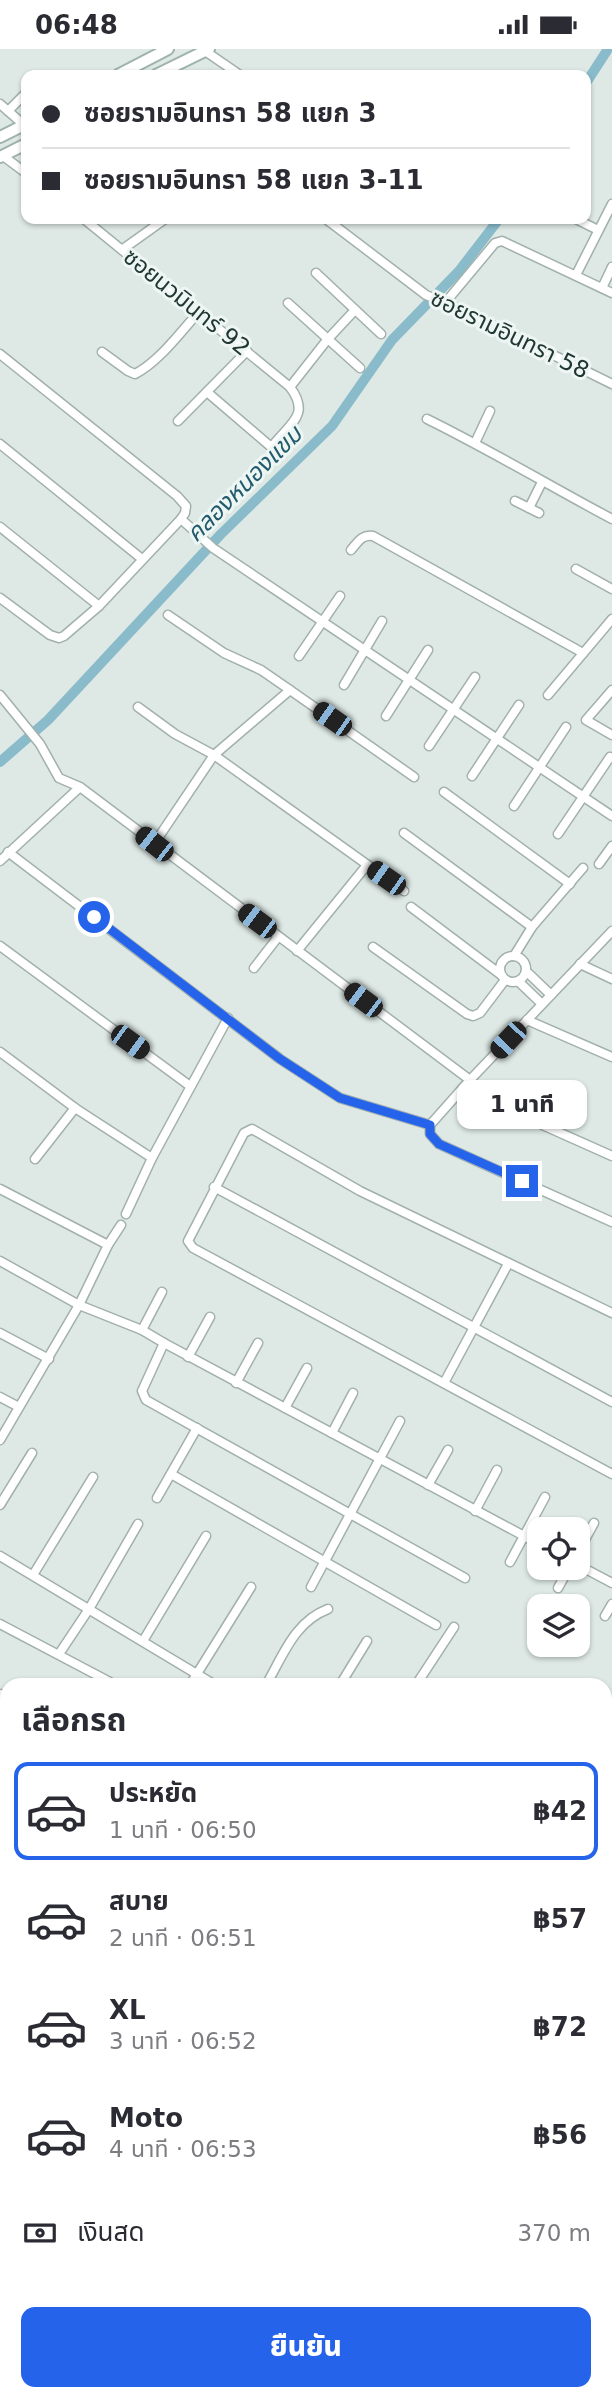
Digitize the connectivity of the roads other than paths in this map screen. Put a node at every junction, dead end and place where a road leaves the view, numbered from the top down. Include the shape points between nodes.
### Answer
1 (168, 49) edge
2 (207, 50) edge
3 (140, 70) edge
4 (166, 70) edge
5 (233, 70) edge
6 (21, 98) edge
7 (0, 104) edge
8 (8, 111) junction
9 (21, 121) edge
10 (21, 126) edge
11 (0, 137) edge
12 (21, 147) edge
13 (2, 157) edge
14 (21, 170) edge
15 (612, 204) edge
16 (90, 224) edge
17 (158, 224) edge
18 (333, 224) edge
19 (586, 224) edge
20 (598, 230) junction
21 (123, 249) junction
22 (612, 267) edge
23 (316, 273) dead end
24 (576, 275) junction
25 (602, 288) junction
26 (612, 293) edge
27 (288, 303) dead end
28 (443, 303) junction
29 (355, 310) junction
30 (200, 312) junction
31 (381, 334) dead end
32 (327, 340) junction
33 (247, 351) junction
34 (102, 352) dead end
35 (0, 354) edge
36 (360, 368) dead end
37 (612, 384) edge
38 (290, 387) junction
39 (207, 392) junction
40 (490, 411) dead end
41 (427, 419) dead end
42 (178, 421) dead end
43 (475, 443) junction
44 (0, 444) edge
45 (542, 482) junction
46 (515, 501) dead end
47 (529, 508) junction
48 (539, 513) dead end
49 (181, 519) junction
50 (612, 519) edge
51 (0, 527) edge
52 (351, 550) dead end
53 (142, 559) junction
54 (576, 569) dead end
55 (612, 589) edge
56 (340, 596) dead end
57 (0, 597) edge
58 (99, 606) junction
59 (168, 615) dead end
60 (612, 619) edge
61 (383, 621) dead end
62 (323, 622) junction
63 (364, 650) junction
64 (428, 650) dead end
65 (583, 653) junction
66 (299, 656) dead end
67 (475, 677) dead end
68 (410, 680) junction
69 (344, 684) dead end
70 (290, 690) junction
71 (612, 690) edge
72 (0, 695) edge
73 (548, 695) dead end
74 (519, 705) dead end
75 (138, 707) dead end
76 (453, 709) junction
77 (386, 716) dead end
78 (566, 727) dead end
79 (612, 736) edge
80 (497, 739) junction
81 (429, 746) dead end
82 (214, 755) junction
83 (610, 757) dead end
84 (540, 767) junction
85 (472, 776) dead end
86 (414, 777) dead end
87 (80, 787) junction
88 (444, 792) dead end
89 (582, 796) junction
90 (514, 806) dead end
91 (612, 816) edge
92 (404, 833) dead end
93 (558, 834) dead end
94 (154, 844) junction
95 (612, 846) edge
96 (8, 852) junction
97 (0, 860) edge
98 (599, 864) dead end
99 (367, 865) junction
100 (583, 868) dead end
101 (570, 884) junction
102 (404, 891) dead end
103 (411, 907) dead end
104 (532, 927) junction
105 (612, 931) edge
106 (278, 937) junction
107 (0, 946) edge
108 (373, 947) dead end
109 (297, 951) junction
110 (514, 956) junction
111 (580, 964) junction
112 (254, 968) dead end
113 (526, 971) junction
114 (503, 977) junction
115 (612, 979) edge
116 (518, 981) junction
117 (551, 995) junction
118 (542, 1005) junction
119 (228, 1018) junction
120 (527, 1020) junction
121 (0, 1052) edge
122 (612, 1058) edge
123 (470, 1080) junction
124 (190, 1086) junction
125 (462, 1089) junction
126 (75, 1108) junction
127 (430, 1125) junction
128 (612, 1156) edge
129 (152, 1158) junction
130 (35, 1159) dead end
131 (214, 1187) junction
132 (0, 1189) edge
133 (126, 1214) dead end
134 (612, 1221) edge
135 (121, 1225) dead end
136 (108, 1245) junction
137 (0, 1261) edge
138 (508, 1264) junction
139 (162, 1292) dead end
140 (79, 1305) junction
141 (612, 1313) edge
142 (209, 1317) dead end
143 (475, 1328) junction
144 (142, 1331) junction
145 (0, 1333) edge
146 (164, 1343) junction
147 (258, 1343) dead end
148 (188, 1357) junction
149 (48, 1359) junction
150 (307, 1368) dead end
151 (236, 1383) junction
152 (444, 1383) junction
153 (353, 1393) dead end
154 (0, 1397) edge
155 (612, 1402) edge
156 (19, 1407) junction
157 (285, 1408) junction
158 (400, 1421) dead end
159 (197, 1428) junction
160 (332, 1433) junction
161 (0, 1440) edge
162 (448, 1450) dead end
163 (32, 1453) dead end
164 (380, 1460) junction
165 (497, 1470) dead end
166 (171, 1474) junction
167 (612, 1474) edge
168 (93, 1477) dead end
169 (428, 1485) junction
170 (545, 1497) dead end
171 (157, 1498) dead end
172 (0, 1506) edge
173 (475, 1511) junction
174 (351, 1515) junction
175 (594, 1523) dead end
176 (138, 1524) dead end
177 (590, 1530) edge
178 (206, 1536) dead end
179 (524, 1536) junction
180 (527, 1538) edge
181 (0, 1556) edge
182 (510, 1562) dead end
183 (324, 1563) junction
184 (590, 1571) edge
185 (33, 1575) junction
186 (465, 1578) dead end
187 (562, 1580) edge
188 (612, 1583) edge
189 (251, 1587) dead end
190 (311, 1587) dead end
191 (558, 1588) dead end
192 (612, 1604) edge
193 (89, 1609) junction
194 (328, 1609) dead end
195 (606, 1616) dead end
196 (0, 1624) edge
197 (436, 1625) dead end
198 (454, 1627) dead end
199 (143, 1641) junction
200 (367, 1641) dead end
201 (59, 1654) junction
202 (197, 1674) junction
203 (103, 1678) edge
204 (194, 1678) edge
205 (204, 1678) edge
206 (270, 1678) edge
207 (344, 1678) edge
208 (421, 1678) edge

1 - 3 main road
2 - 4 main road
2 - 5 street
6 - 8 street
7 - 8 street
8 - 9 street
10 - 11 main road
12 - 13 main road
13 - 14 street
15 - 20 street
16 - 21 street, ซอยนวมินทร์ 92
17 - 21 street
18 - 28 street, ซอยรามอินทรา 58
19 - 20 street
20 - 24 street
21 - 30 street, ซอยนวมินทร์ 92
22 - 25 street
23 - 29 street
24 - 25 street
24 - 28 street via 502,241 495,243
25 - 26 street
27 - 32 street
28 - 37 street, ซอยรามอินทรา 58
29 - 31 street
29 - 32 street
30 - 33 street, ซอยนวมินทร์ 92
30 - 34 street via 135,373
32 - 36 street
32 - 38 street
33 - 38 street, ซอยนวมินทร์ 92
33 - 39 street
35 - 49 street via 177,496 186,506
38 - 39 street, ซอยนวมินทร์ 92 via 297,396 299,414 270,446
39 - 42 street
40 - 43 street
41 - 43 street
43 - 45 street
44 - 53 street
45 - 47 street
45 - 50 street
46 - 47 street
47 - 48 street
49 - 53 street
49 - 62 street via 213,548
51 - 58 street
52 - 65 street via 361,538 373,536
53 - 58 street
54 - 55 street
56 - 62 street
57 - 58 street via 59,638
59 - 70 street
60 - 65 street
61 - 63 street
62 - 63 street
62 - 66 street
63 - 68 street
63 - 69 street
64 - 68 street
65 - 73 street
67 - 76 street
68 - 76 street
68 - 77 street
70 - 82 street
70 - 86 street
71 - 79 street via 586,720
72 - 87 street via 40,744 59,778
74 - 80 street
75 - 82 street
76 - 80 street
76 - 81 street
78 - 84 street
80 - 84 street
80 - 85 street
82 - 94 street
82 - 99 street
83 - 89 street
84 - 89 street
84 - 90 street
87 - 94 street
87 - 96 street
88 - 101 street
89 - 91 street
89 - 93 street
92 - 104 street
94 - 106 street
95 - 98 street
96 - 97 street
96 - 119 street
99 - 102 street
99 - 109 street
100 - 101 street
101 - 104 street
103 - 114 street
104 - 110 street
105 - 111 street
106 - 109 street
106 - 112 street
107 - 124 street
108 - 114 street via 473,1016 480,1013
109 - 123 street
110 - 113 street via 525,963
110 - 114 street via 502,961
111 - 115 street
111 - 117 street
113 - 116 street
113 - 117 street
114 - 116 street
116 - 118 street
117 - 118 street
118 - 120 street
119 - 124 street
119 - 127 street via 333,1094
120 - 122 street
120 - 123 street
121 - 126 street
123 - 125 street
124 - 129 street
125 - 127 street
125 - 128 street
126 - 129 street
126 - 130 street
127 - 134 street via 430,1134 439,1144
129 - 133 street
131 - 138 street via 244,1133 253,1129 359,1191
131 - 143 street
131 - 152 street via 188,1241 193,1248
132 - 136 street
135 - 136 street
136 - 140 street
137 - 140 street
138 - 141 street
138 - 143 street
139 - 144 street
140 - 144 street
140 - 149 street
142 - 148 street
143 - 152 street
143 - 155 street
144 - 146 street
145 - 149 street
146 - 148 street
146 - 159 street via 142,1391 144,1398
147 - 151 street
148 - 151 street
149 - 156 street
150 - 157 street
151 - 157 street
152 - 167 street
153 - 160 street
154 - 156 street
156 - 161 street
157 - 160 street
158 - 164 street
159 - 166 street
159 - 174 street
160 - 164 street
162 - 169 street
163 - 172 street
164 - 169 street
164 - 174 street
165 - 173 street
166 - 171 street
166 - 183 street
168 - 185 street
169 - 173 street
170 - 179 street
173 - 179 street
174 - 183 street
174 - 186 street
175 - 177 street
176 - 193 street
178 - 199 street
179 - 180 street
179 - 182 street
181 - 185 street
183 - 190 street
183 - 197 street
184 - 188 street
185 - 193 street
187 - 191 street
189 - 202 street
192 - 195 street
193 - 199 street
193 - 201 street
194 - 206 street via 300,1627
196 - 201 street
198 - 208 street
199 - 202 street
200 - 207 street
201 - 203 street
202 - 204 street
202 - 205 street

